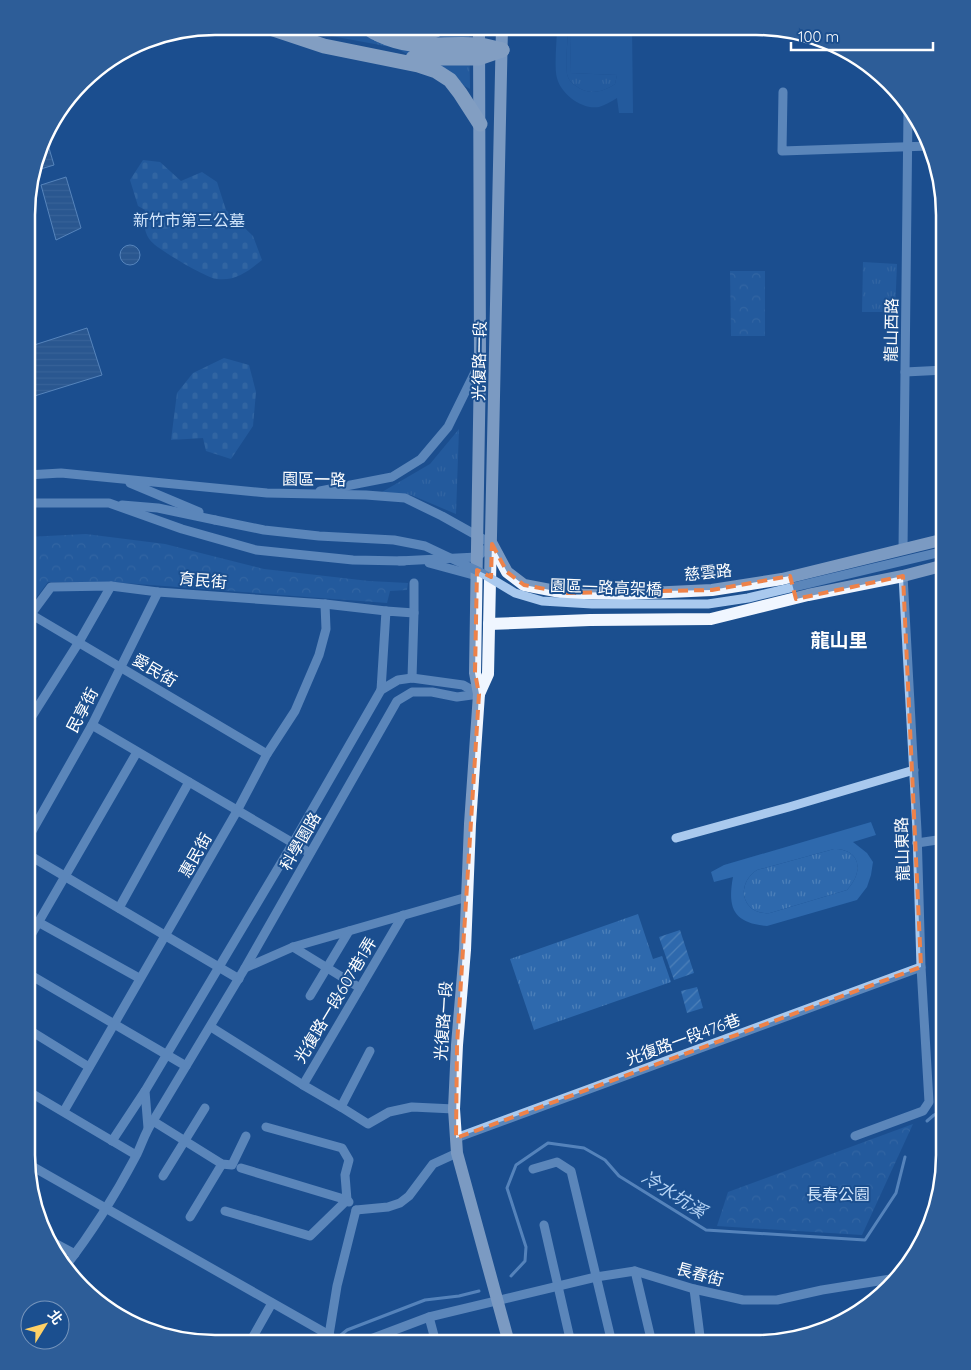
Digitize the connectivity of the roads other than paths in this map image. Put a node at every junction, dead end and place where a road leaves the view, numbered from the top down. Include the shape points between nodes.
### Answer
1 (291, 35) edge
2 (381, 35) edge
3 (391, 35) edge
4 (419, 35) edge
5 (479, 35) edge
6 (502, 35) edge
7 (502, 50) junction
8 (479, 52) junction
9 (362, 54) junction
10 (783, 92) dead end
11 (908, 119) edge
12 (480, 124) junction
13 (922, 147) edge
14 (909, 148) junction
15 (480, 361) junction
16 (936, 370) edge
17 (905, 372) junction
18 (35, 474) edge
19 (118, 479) junction
20 (305, 495) junction
21 (109, 503) junction
22 (35, 504) edge
23 (215, 520) junction
24 (478, 536) junction
25 (936, 541) edge
26 (492, 544) junction
27 (903, 550) junction
28 (936, 554) edge
29 (477, 557) junction
30 (399, 561) junction
31 (936, 567) edge
32 (477, 576) junction
33 (790, 576) junction
34 (903, 576) junction
35 (414, 583) dead end
36 (111, 586) junction
37 (158, 592) junction
38 (796, 599) junction
39 (325, 604) junction
40 (35, 606) edge
41 (386, 610) junction
42 (414, 612) junction
43 (35, 616) edge
44 (489, 624) junction
45 (79, 642) junction
46 (121, 667) junction
47 (412, 678) junction
48 (381, 690) junction
49 (479, 694) junction
50 (35, 711) edge
51 (92, 725) junction
52 (137, 752) junction
53 (267, 754) junction
54 (914, 770) junction
55 (189, 782) junction
56 (237, 811) junction
57 (35, 826) edge
58 (676, 838) dead end
59 (936, 840) edge
60 (293, 843) junction
61 (917, 843) junction
62 (310, 853) junction
63 (35, 859) edge
64 (65, 876) junction
65 (467, 896) junction
66 (119, 908) junction
67 (402, 915) junction
68 (38, 922) junction
69 (35, 927) edge
70 (348, 931) junction
71 (166, 936) junction
72 (293, 947) junction
73 (326, 967) junction
74 (921, 967) junction
75 (219, 968) junction
76 (245, 968) junction
77 (35, 978) edge
78 (139, 978) junction
79 (239, 979) junction
80 (360, 988) junction
81 (310, 996) dead end
82 (114, 1025) junction
83 (211, 1027) junction
84 (35, 1033) edge
85 (370, 1051) dead end
86 (166, 1055) junction
87 (186, 1066) junction
88 (90, 1067) junction
89 (303, 1085) junction
90 (145, 1091) junction
91 (35, 1095) edge
92 (341, 1107) junction
93 (205, 1108) dead end
94 (454, 1109) junction
95 (64, 1112) junction
96 (151, 1125) junction
97 (266, 1127) dead end
98 (246, 1136) dead end
99 (855, 1136) dead end
100 (456, 1138) junction
101 (112, 1141) junction
102 (184, 1141) junction
103 (457, 1153) junction
104 (136, 1155) junction
105 (222, 1164) junction
106 (35, 1168) edge
107 (241, 1168) dead end
108 (533, 1169) dead end
109 (163, 1176) dead end
110 (347, 1200) junction
111 (104, 1208) junction
112 (356, 1210) junction
113 (226, 1211) dead end
114 (190, 1218) dead end
115 (544, 1225) dead end
116 (59, 1245) edge
117 (75, 1254) junction
118 (70, 1261) edge
119 (635, 1271) junction
120 (596, 1277) junction
121 (885, 1280) edge
122 (557, 1287) junction
123 (694, 1289) junction
124 (498, 1300) junction
125 (272, 1303) junction
126 (429, 1317) junction
127 (254, 1335) edge
128 (329, 1335) joint
129 (381, 1335) edge
130 (434, 1335) edge
131 (507, 1335) edge
132 (569, 1335) edge
133 (610, 1335) edge
134 (650, 1335) edge
135 (700, 1335) edge

1 - 9 highway
2 - 8 highway via 408,45
3 - 4 highway
5 - 8 main road, 光復路一段
6 - 7 main road, 光復路一段
7 - 8 highway
7 - 26 main road, 光復路一段
8 - 9 highway via 417,58
8 - 12 main road, 光復路一段
9 - 12 highway via 436,70 450,80
10 - 14 street via 782,151
11 - 14 street, 龍山西路
12 - 15 main road, 光復路一段
13 - 14 street
14 - 17 street, 龍山西路
15 - 20 street via 448,427 421,459 392,476
15 - 24 main road, 光復路一段
16 - 17 street
17 - 27 street, 龍山西路
18 - 19 street, 園區一路
19 - 20 street, 園區一路
19 - 23 street
20 - 24 street, 園區一路 via 405,498
21 - 22 street
21 - 23 street via 158,508
21 - 30 street via 182,529 256,550 353,560
23 - 28 street, 園區一路高架橋, bridge via 264,530 394,540 425,546 515,592 542,601 592,604 708,604 748,598
24 - 26 street, 園區一路
24 - 29 main road, 光復路一段
25 - 27 main road, 慈雲路
26 - 29 street
26 - 33 main road, 慈雲路 via 507,572 524,585 566,593 712,590
26 - 44 main road, 光復路一段
27 - 33 main road, 慈雲路
29 - 30 street
29 - 32 main road, 光復路一段
30 - 32 street via 435,563
31 - 34 main road
32 - 49 main road, 光復路一段 via 474,674
33 - 38 street
34 - 38 main road
34 - 54 street, 龍山東路
35 - 42 street
36 - 37 street, 育民街
36 - 40 street, 育民街 via 51,587
36 - 45 street
37 - 39 street, 育民街
37 - 46 street, 民享街
38 - 44 main road via 711,619
39 - 41 street, 育民街
39 - 53 street, 惠民街 via 326,629 319,655 295,711
41 - 42 street
41 - 48 street, 科學園路
42 - 47 street
43 - 45 street, 愛民街
44 - 49 main road, 光復路一段 via 488,674
45 - 46 street, 愛民街
45 - 50 street
46 - 51 street, 民享街
46 - 53 street, 愛民街
47 - 48 street via 398,680
47 - 49 street via 464,685
48 - 60 street, 科學園路
49 - 62 street, 科學園路 via 457,697 412,692 397,701
49 - 65 main road, 光復路一段
51 - 52 street
51 - 57 street, 民享街
52 - 55 street
52 - 64 street
53 - 56 street, 惠民街
54 - 58 street
54 - 61 street, 龍山東路
55 - 56 street
55 - 66 street
56 - 60 street
56 - 71 street, 惠民街
59 - 61 street
60 - 62 street
60 - 75 street, 科學園路
61 - 74 street, 龍山東路
62 - 76 street, 科學園路
63 - 64 street
64 - 66 street
64 - 68 street
65 - 67 street
65 - 94 main road, 光復路一段
66 - 71 street
67 - 70 street
67 - 80 street, 光復路一段607巷1弄
68 - 69 street
68 - 78 street
70 - 72 street
70 - 73 street
71 - 75 street
71 - 78 street, 惠民街
72 - 73 street
72 - 76 street
73 - 80 street
73 - 81 street
74 - 99 street, 龍山東路 via 929,1102 923,1111
74 - 100 street, 光復路一段476巷
75 - 79 street
75 - 86 street, 科學園路
76 - 79 street, 科學園路
77 - 82 street
78 - 82 street, 惠民街
79 - 83 street, 科學園路
80 - 89 street, 光復路一段607巷1弄
82 - 86 street
82 - 88 street, 惠民街
83 - 87 street, 科學園路
83 - 89 street
84 - 88 street
85 - 92 street
86 - 87 street
86 - 90 street, 科學園路
87 - 96 street, 科學園路
88 - 95 street, 惠民街
89 - 92 street, 光復路一段607巷1弄
90 - 96 street, 科學園路
90 - 101 street, 科學園路
91 - 95 street
92 - 94 street, 光復路一段607巷1弄 via 368,1124 389,1112 412,1107
93 - 102 street
94 - 100 main road, 光復路一段
95 - 101 street
96 - 102 street
96 - 104 street, 科學園路
97 - 110 street via 342,1148 349,1160 345,1175
98 - 105 street via 232,1165
100 - 103 main road, 光復路一段
101 - 104 street
102 - 105 street
102 - 109 street
103 - 112 street via 433,1164 400,1203
103 - 124 main road, 光復路一段
104 - 111 street, 科學園路
105 - 114 street
106 - 111 street
107 - 110 street
108 - 120 street via 557,1162 571,1171
110 - 112 street
110 - 113 street via 310,1236
111 - 117 street, 科學園路
111 - 125 street
112 - 128 street via 337,1286
115 - 122 street
116 - 117 street
117 - 118 street, 科學園路
119 - 120 street, 長春街
119 - 123 street, 長春街
119 - 134 street
120 - 122 street, 長春街
120 - 133 street
121 - 123 street, 長春街 via 778,1300 743,1300
122 - 124 street, 長春街
122 - 132 street
123 - 135 street
124 - 126 street, 長春街
124 - 131 main road, 光復路一段
125 - 127 street
125 - 128 street
126 - 129 street, 長春街
126 - 130 street

